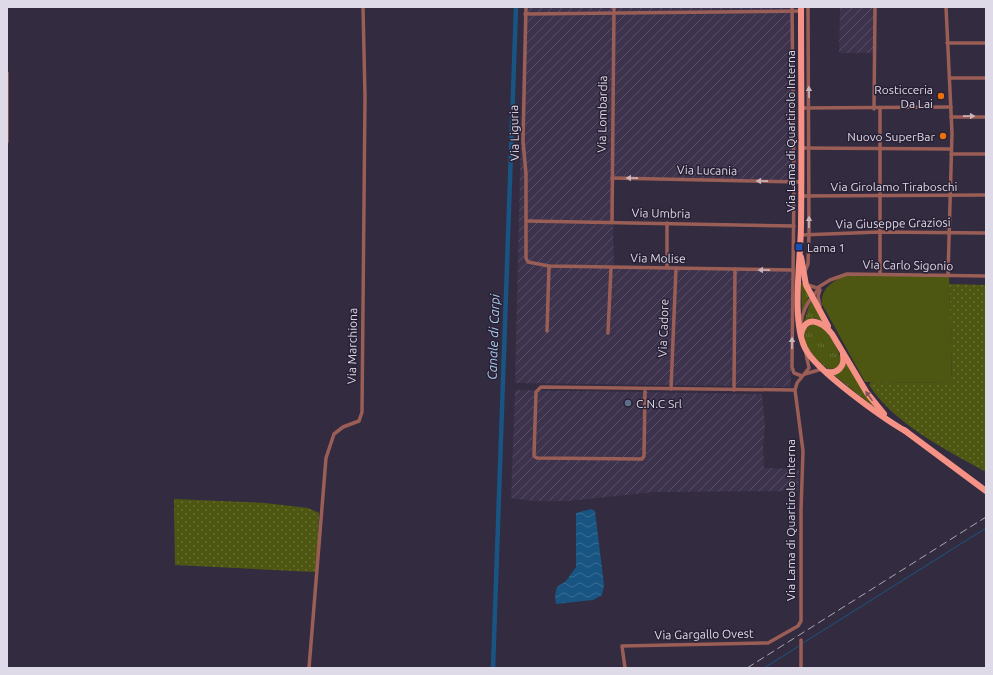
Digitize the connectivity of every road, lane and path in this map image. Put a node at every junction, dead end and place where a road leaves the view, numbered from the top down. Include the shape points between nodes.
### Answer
1 (363, 7) edge
2 (526, 7) edge
3 (614, 7) edge
4 (672, 7) edge
5 (727, 7) edge
6 (808, 7) edge
7 (875, 7) edge
8 (946, 7) edge
9 (792, 9) edge
10 (800, 9) edge
11 (672, 13) junction
12 (727, 13) junction
13 (526, 14) junction
14 (613, 14) junction
15 (808, 31) junction
16 (800, 38) junction
17 (947, 43) junction
18 (986, 43) edge
19 (7, 73) edge
20 (950, 78) junction
21 (986, 78) edge
22 (951, 107) junction
23 (801, 108) junction
24 (809, 108) junction
25 (874, 109) junction
26 (880, 109) junction
27 (986, 116) edge
28 (951, 117) junction
29 (7, 142) edge
30 (801, 148) junction
31 (809, 148) junction
32 (880, 148) junction
33 (951, 149) junction
34 (951, 154) junction
35 (986, 154) edge
36 (612, 178) junction
37 (794, 182) junction
38 (801, 182) junction
39 (951, 195) junction
40 (986, 195) edge
41 (802, 196) junction
42 (809, 196) junction
43 (879, 196) junction
44 (527, 221) junction
45 (612, 222) junction
46 (667, 223) junction
47 (794, 226) junction
48 (879, 232) junction
49 (950, 233) junction
50 (986, 233) edge
51 (801, 235) junction
52 (809, 235) junction
53 (801, 254) junction
54 (526, 258) joint
55 (549, 266) junction
56 (611, 268) junction
57 (667, 268) junction
58 (676, 268) junction
59 (735, 269) junction
60 (793, 270) junction
61 (880, 273) junction
62 (804, 274) junction
63 (948, 275) junction
64 (986, 276) edge
65 (824, 284) junction
66 (806, 285) junction
67 (812, 296) junction
68 (547, 331) dead end
69 (831, 332) junction
70 (608, 333) dead end
71 (801, 336) junction
72 (805, 349) junction
73 (842, 352) junction
74 (823, 370) junction
75 (803, 375) junction
76 (645, 389) junction
77 (671, 389) junction
78 (734, 390) junction
79 (795, 390) junction
80 (907, 432) junction
81 (986, 491) edge
82 (801, 621) joint
83 (801, 640) dead end
84 (309, 668) edge
85 (625, 668) edge
86 (801, 668) edge

1 - 84 street, Via Marchiona via 365,105 362,412 359,421 343,427 334,434 326,458
2 - 13 street, Via Liguria
3 - 14 street, Via Lombardia
4 - 11 street
5 - 12 street
6 - 15 street
7 - 25 street
8 - 17 street
9 - 10 street
9 - 12 street
9 - 37 street
10 - 16 main road, Via Lama di Quartirolo Interna
11 - 12 street
11 - 14 street
13 - 14 street
13 - 44 street, Via Liguria via 523,141
14 - 36 street, Via Lombardia
15 - 16 street
24 -> 15 street
16 - 23 main road, Via Lama di Quartirolo Interna
17 - 18 street
17 - 20 street
19 - 29 street
20 - 21 street
20 - 22 street
22 - 26 street
22 - 28 street
23 - 24 street
23 - 30 main road, Via Lama di Quartirolo Interna
24 - 25 street
24 - 31 street
25 - 26 street
26 - 32 street
28 -> 27 street
28 - 33 street
30 - 31 street
30 - 38 main road, Via Lama di Quartirolo Interna
31 - 32 street
31 - 42 street
32 - 33 street
32 - 43 street
33 - 34 street
34 - 35 street
34 - 39 street
37 -> 36 street, Via Lucania
36 - 45 street, Via Lombardia
37 - 38 street, Via Lucania
37 - 47 street
38 - 41 main road, Via Lama di Quartirolo Interna
39 - 40 street, Via Girolamo Tiraboschi
39 - 43 street, Via Girolamo Tiraboschi
39 - 49 street
41 - 42 street, Via Girolamo Tiraboschi
41 - 51 main road, Via Lama di Quartirolo Interna
42 - 43 street, Via Girolamo Tiraboschi
52 -> 42 street
43 - 48 street
44 - 45 street, Via Umbria
44 - 54 street, Via Liguria
45 - 46 street, Via Umbria
46 - 47 street, Via Umbria
46 - 57 street
47 - 60 street
48 - 49 street, Via Giuseppe Graziosi
48 - 52 street, Via Giuseppe Graziosi
48 - 61 street
49 - 50 street, Via Giuseppe Graziosi
49 - 63 street
51 - 52 street, Via Giuseppe Graziosi
51 - 53 main road, Via Lama di Quartirolo Interna
52 - 62 street via 808,264
53 - 62 main road, Via Lama di Quartirolo Interna
53 - 71 main road, Via Lama di Quartirolo Interna via 798,281
54 - 55 street, Via Molise via 533,264
55 - 56 street, Via Molise
55 - 68 street
56 - 57 street, Via Molise
56 - 70 street
57 - 58 street, Via Molise
58 - 59 street, Via Molise
58 - 77 street, Via Cadore
60 -> 59 street, Via Molise
59 - 78 street
75 -> 60 street via 796,374 792,367
61 - 63 street, Via Carlo Sigonio
61 - 65 street, Via Carlo Sigonio via 847,274
62 - 66 main road, Via Lama di Quartirolo Interna
63 - 64 street, Via Carlo Sigonio
65 - 66 street via 816,289
65 - 67 street, Via Carlo Sigonio
65 - 69 street via 818,299
66 - 67 main road, Via Lama di Quartirolo Interna
67 - 69 main road, Via Lama di Quartirolo Interna
67 - 71 street, Via Carlo Sigonio via 803,315
69 - 71 main road via 821,323 814,322 803,328
69 - 73 main road
71 - 72 main road
72 - 74 main road
72 - 75 street via 809,366
73 - 74 main road via 844,361 840,369 832,373
80 -> 73 main road via 875,404
74 - 75 street
74 - 80 main road
75 - 79 street
76 - 76 street via 538,388 534,456 642,459
76 - 77 street
77 - 78 street
78 - 79 street
79 - 82 street, Via Lama di Quartirolo Interna via 803,451
80 - 81 main road
82 - 85 street, Via Gargallo Ovest via 798,626 768,643 622,646
83 - 86 street

